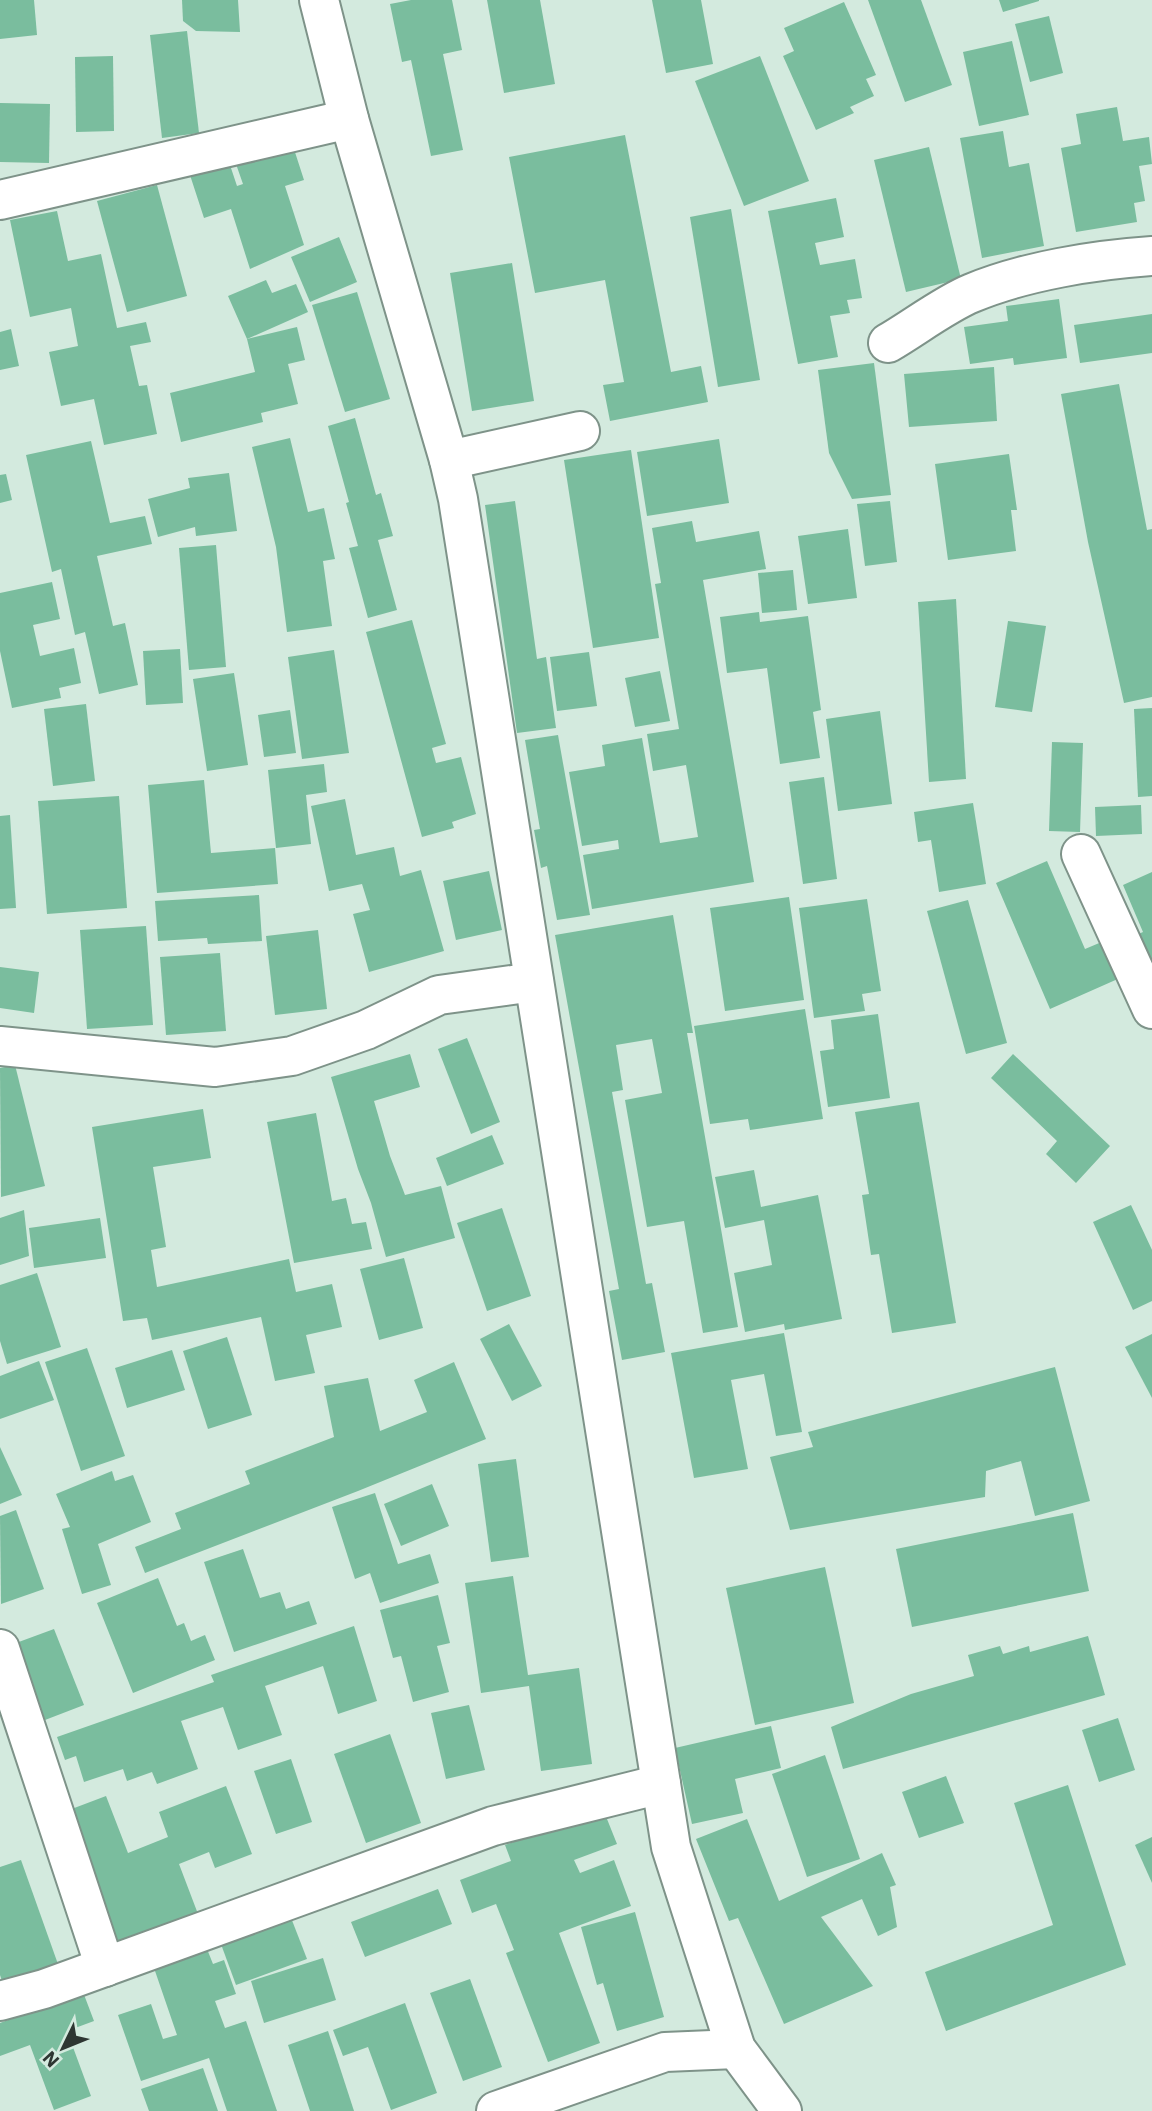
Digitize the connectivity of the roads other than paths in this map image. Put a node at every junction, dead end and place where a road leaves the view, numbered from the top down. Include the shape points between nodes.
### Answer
1 (319, 0) edge
2 (349, 119) junction
3 (0, 200) edge
4 (1152, 256) edge
5 (888, 343) dead end
6 (580, 431) dead end
7 (449, 460) junction
8 (1081, 854) dead end
9 (534, 982) junction
10 (1152, 1009) edge
11 (0, 1046) edge
12 (0, 1648) edge
13 (661, 1784) junction
14 (105, 1967) junction
15 (0, 2001) edge
16 (736, 2049) junction
17 (496, 2111) edge
18 (782, 2111) edge

1 - 2 street
2 - 3 street
2 - 7 street
4 - 5 street via 1031,274 971,293
6 - 7 street
7 - 9 street
8 - 10 street
9 - 11 street via 439,995 366,1030 292,1056 215,1067
9 - 13 street
12 - 14 street
13 - 14 street via 494,1826
13 - 16 street via 671,1847
14 - 15 street
16 - 17 street via 665,2052
16 - 18 street

